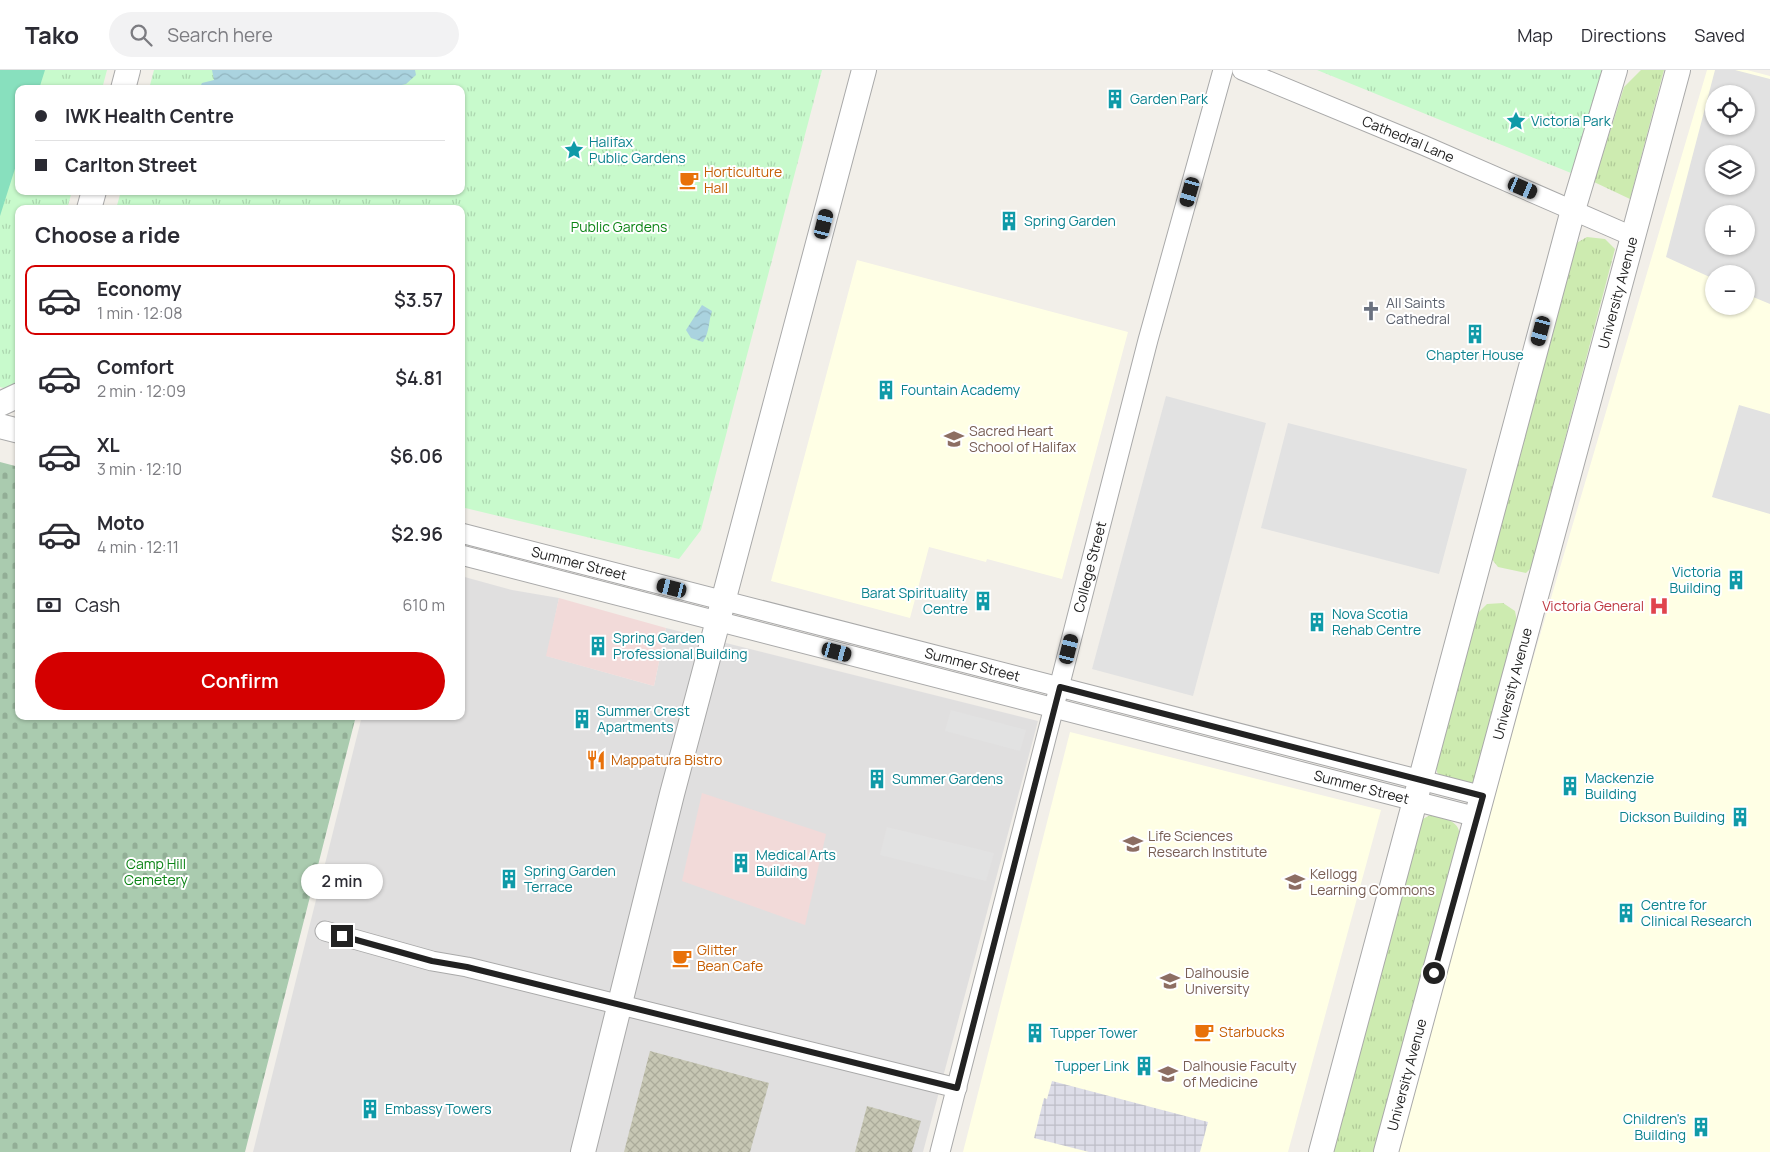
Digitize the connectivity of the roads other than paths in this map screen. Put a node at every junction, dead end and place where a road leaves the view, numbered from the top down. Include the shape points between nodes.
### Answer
1 (128, 70) edge
2 (864, 70) edge
3 (1223, 70) edge
4 (1242, 70) edge
5 (1678, 70) edge
6 (1616, 74) edge
7 (124, 85) edge
8 (1573, 210) junction
9 (1634, 237) junction
10 (15, 397) edge
11 (0, 404) edge
12 (0, 426) edge
13 (15, 430) edge
14 (465, 534) edge
15 (465, 556) edge
16 (721, 611) junction
17 (1060, 687) junction
18 (1054, 708) junction
19 (1418, 790) junction
20 (1480, 806) junction
21 (325, 931) dead end
22 (619, 1005) junction
23 (957, 1088) junction
24 (583, 1152) edge
25 (940, 1152) edge
26 (1321, 1152) edge
27 (1386, 1152) edge

1 - 7 street
2 - 16 street
3 - 17 street, College Street via 1148,340
4 - 8 street, Cathedral Lane
5 - 9 street, University Avenue
6 - 8 street
8 - 9 street, Cathedral Lane
8 - 19 street
9 - 20 street, University Avenue
10 - 11 street
12 - 13 street
14 - 16 street, Summer Street
15 - 16 street, Summer Street
16 - 17 street, Summer Street
16 - 18 street, Summer Street
16 - 22 street
17 - 18 street, College Street
17 - 19 street, Summer Street
18 - 19 street, Summer Street
18 - 23 street, College Street
19 - 20 street, Summer Street
19 - 26 street
20 - 27 street, University Avenue
21 - 22 street via 432,961
22 - 23 street
22 - 24 street
23 - 25 street, College Street

